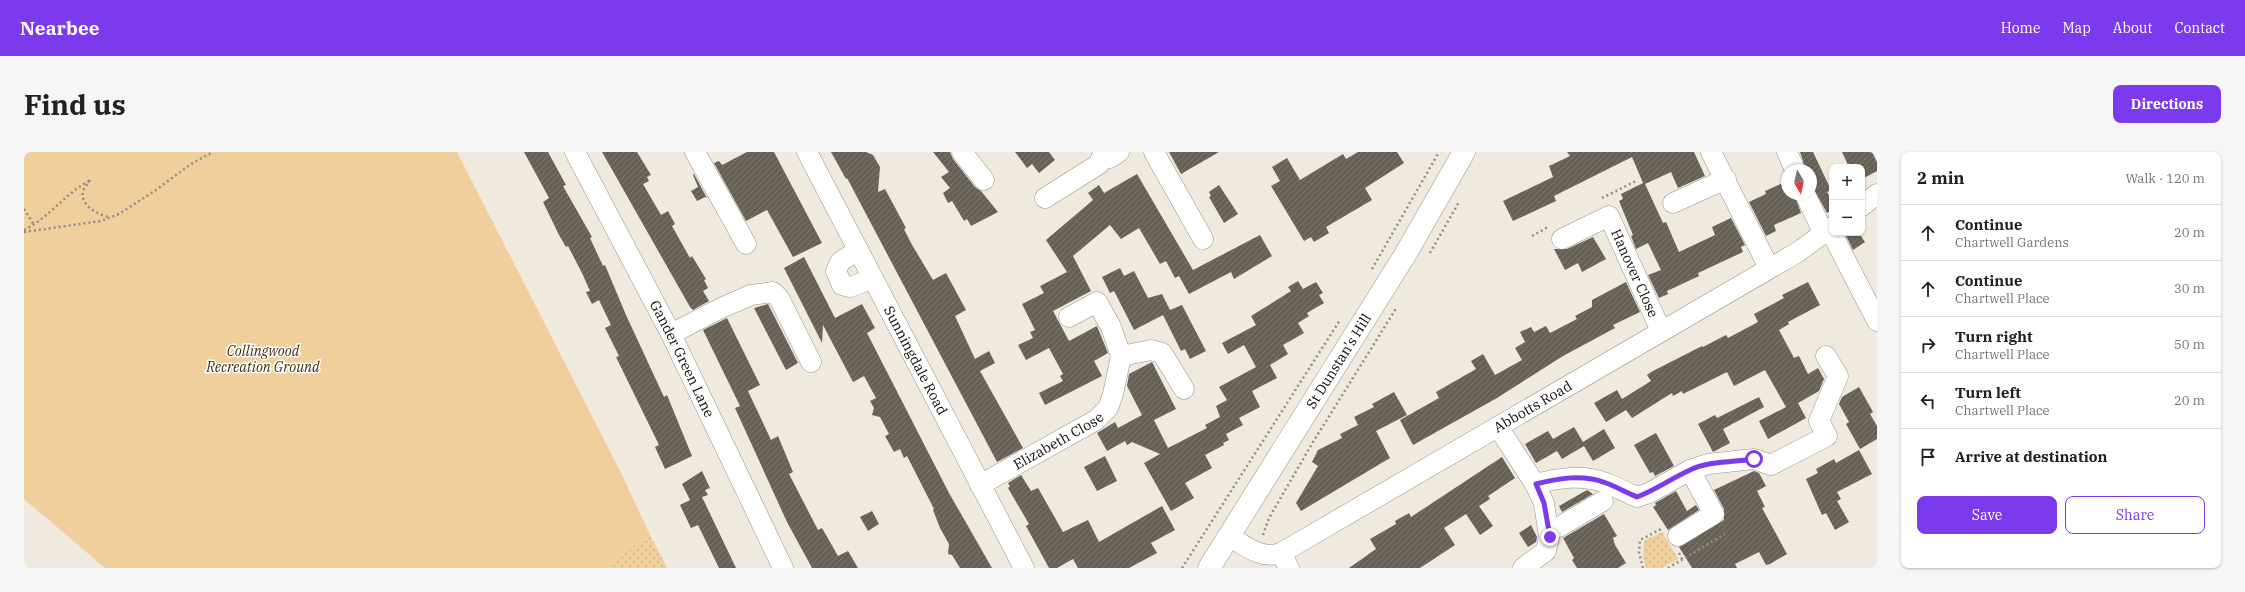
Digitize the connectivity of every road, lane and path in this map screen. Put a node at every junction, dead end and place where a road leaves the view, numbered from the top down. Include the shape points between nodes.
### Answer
1 (213, 152) edge
2 (575, 152) edge
3 (695, 152) edge
4 (807, 152) edge
5 (962, 152) edge
6 (1154, 152) edge
7 (1439, 152) edge
8 (1464, 152) edge
9 (1711, 152) edge
10 (1787, 152) edge
11 (1106, 153) edge
12 (1792, 164) edge
13 (1726, 179) junction
14 (984, 180) dead end
15 (1877, 194) edge
16 (1045, 198) dead end
17 (1809, 200) edge
18 (1673, 203) dead end
19 (1865, 204) edge
20 (24, 208) edge
21 (109, 218) junction
22 (34, 225) junction
23 (1828, 229) edge
24 (24, 231) edge
25 (1203, 239) dead end
26 (1562, 239) dead end
27 (746, 244) dead end
28 (858, 250) junction
29 (1769, 268) junction
30 (1371, 271) dead end
31 (872, 279) junction
32 (1069, 317) dead end
33 (1342, 317) dead end
34 (1877, 321) edge
35 (1661, 331) junction
36 (671, 334) junction
37 (1121, 356) junction
38 (1826, 356) dead end
39 (811, 362) dead end
40 (1184, 389) dead end
41 (1498, 427) junction
42 (1313, 442) dead end
43 (1699, 467) junction
44 (1536, 484) junction
45 (980, 485) junction
46 (1604, 501) dead end
47 (1548, 529) junction
48 (1725, 534) dead end
49 (1229, 536) junction
50 (1262, 537) dead end
51 (1674, 539) junction
52 (1682, 559) junction
53 (1280, 561) edge
54 (783, 568) edge
55 (1024, 568) edge
56 (1182, 568) edge
57 (1209, 568) edge
58 (1523, 568) edge
59 (1643, 568) edge
60 (1668, 568) edge

1 - 21 path
2 - 36 street, Gander Green Lane
3 - 27 street
4 - 28 street, Sunningdale Road
5 - 14 street
6 - 25 street
7 - 30 path
8 - 49 highway, St Dunstan's Hill via 1405,255
9 - 13 street
10 - 12 street
11 - 16 street via 1099,164
13 - 18 street
13 - 29 street
15 - 19 street
17 - 23 street
20 - 22 path
21 - 22 path via 93,213 84,200 83,191 91,180 68,194
21 - 24 path via 77,225
22 - 24 path
23 - 29 street, Abbotts Road via 1798,252
23 - 34 street
26 - 35 street, Hanover Close via 1609,216
28 - 31 street, Sunningdale Road
28 - 31 street via 840,262 836,271 842,286 850,288
29 - 35 street, Abbotts Road
31 - 45 street, Sunningdale Road
32 - 37 street via 1097,302 1111,327
33 - 56 path
35 - 41 street, Abbotts Road
36 - 39 street via 751,295 773,292 779,298
36 - 54 street, Gander Green Lane
37 - 40 street via 1151,350 1162,353
37 - 45 street, Elizabeth Close via 1113,394 1108,408 1102,414
38 - 43 street via 1838,376 1819,421 1827,436 1771,465 1754,459
41 - 44 street
41 - 53 street, Abbotts Road
42 - 50 path via 1269,518
43 - 44 street via 1637,497 1589,478 1558,478
43 - 51 street via 1714,514
44 - 47 street via 1544,503
45 - 55 street, Sunningdale Road
46 - 47 street via 1560,527
47 - 58 street via 1550,537 1546,551
48 - 52 path
49 - 53 street, Abbotts Road via 1255,552
49 - 57 highway, St Dunstan's Hill
51 - 52 path
51 - 59 path via 1664,527 1640,540 1639,553
52 - 60 path

